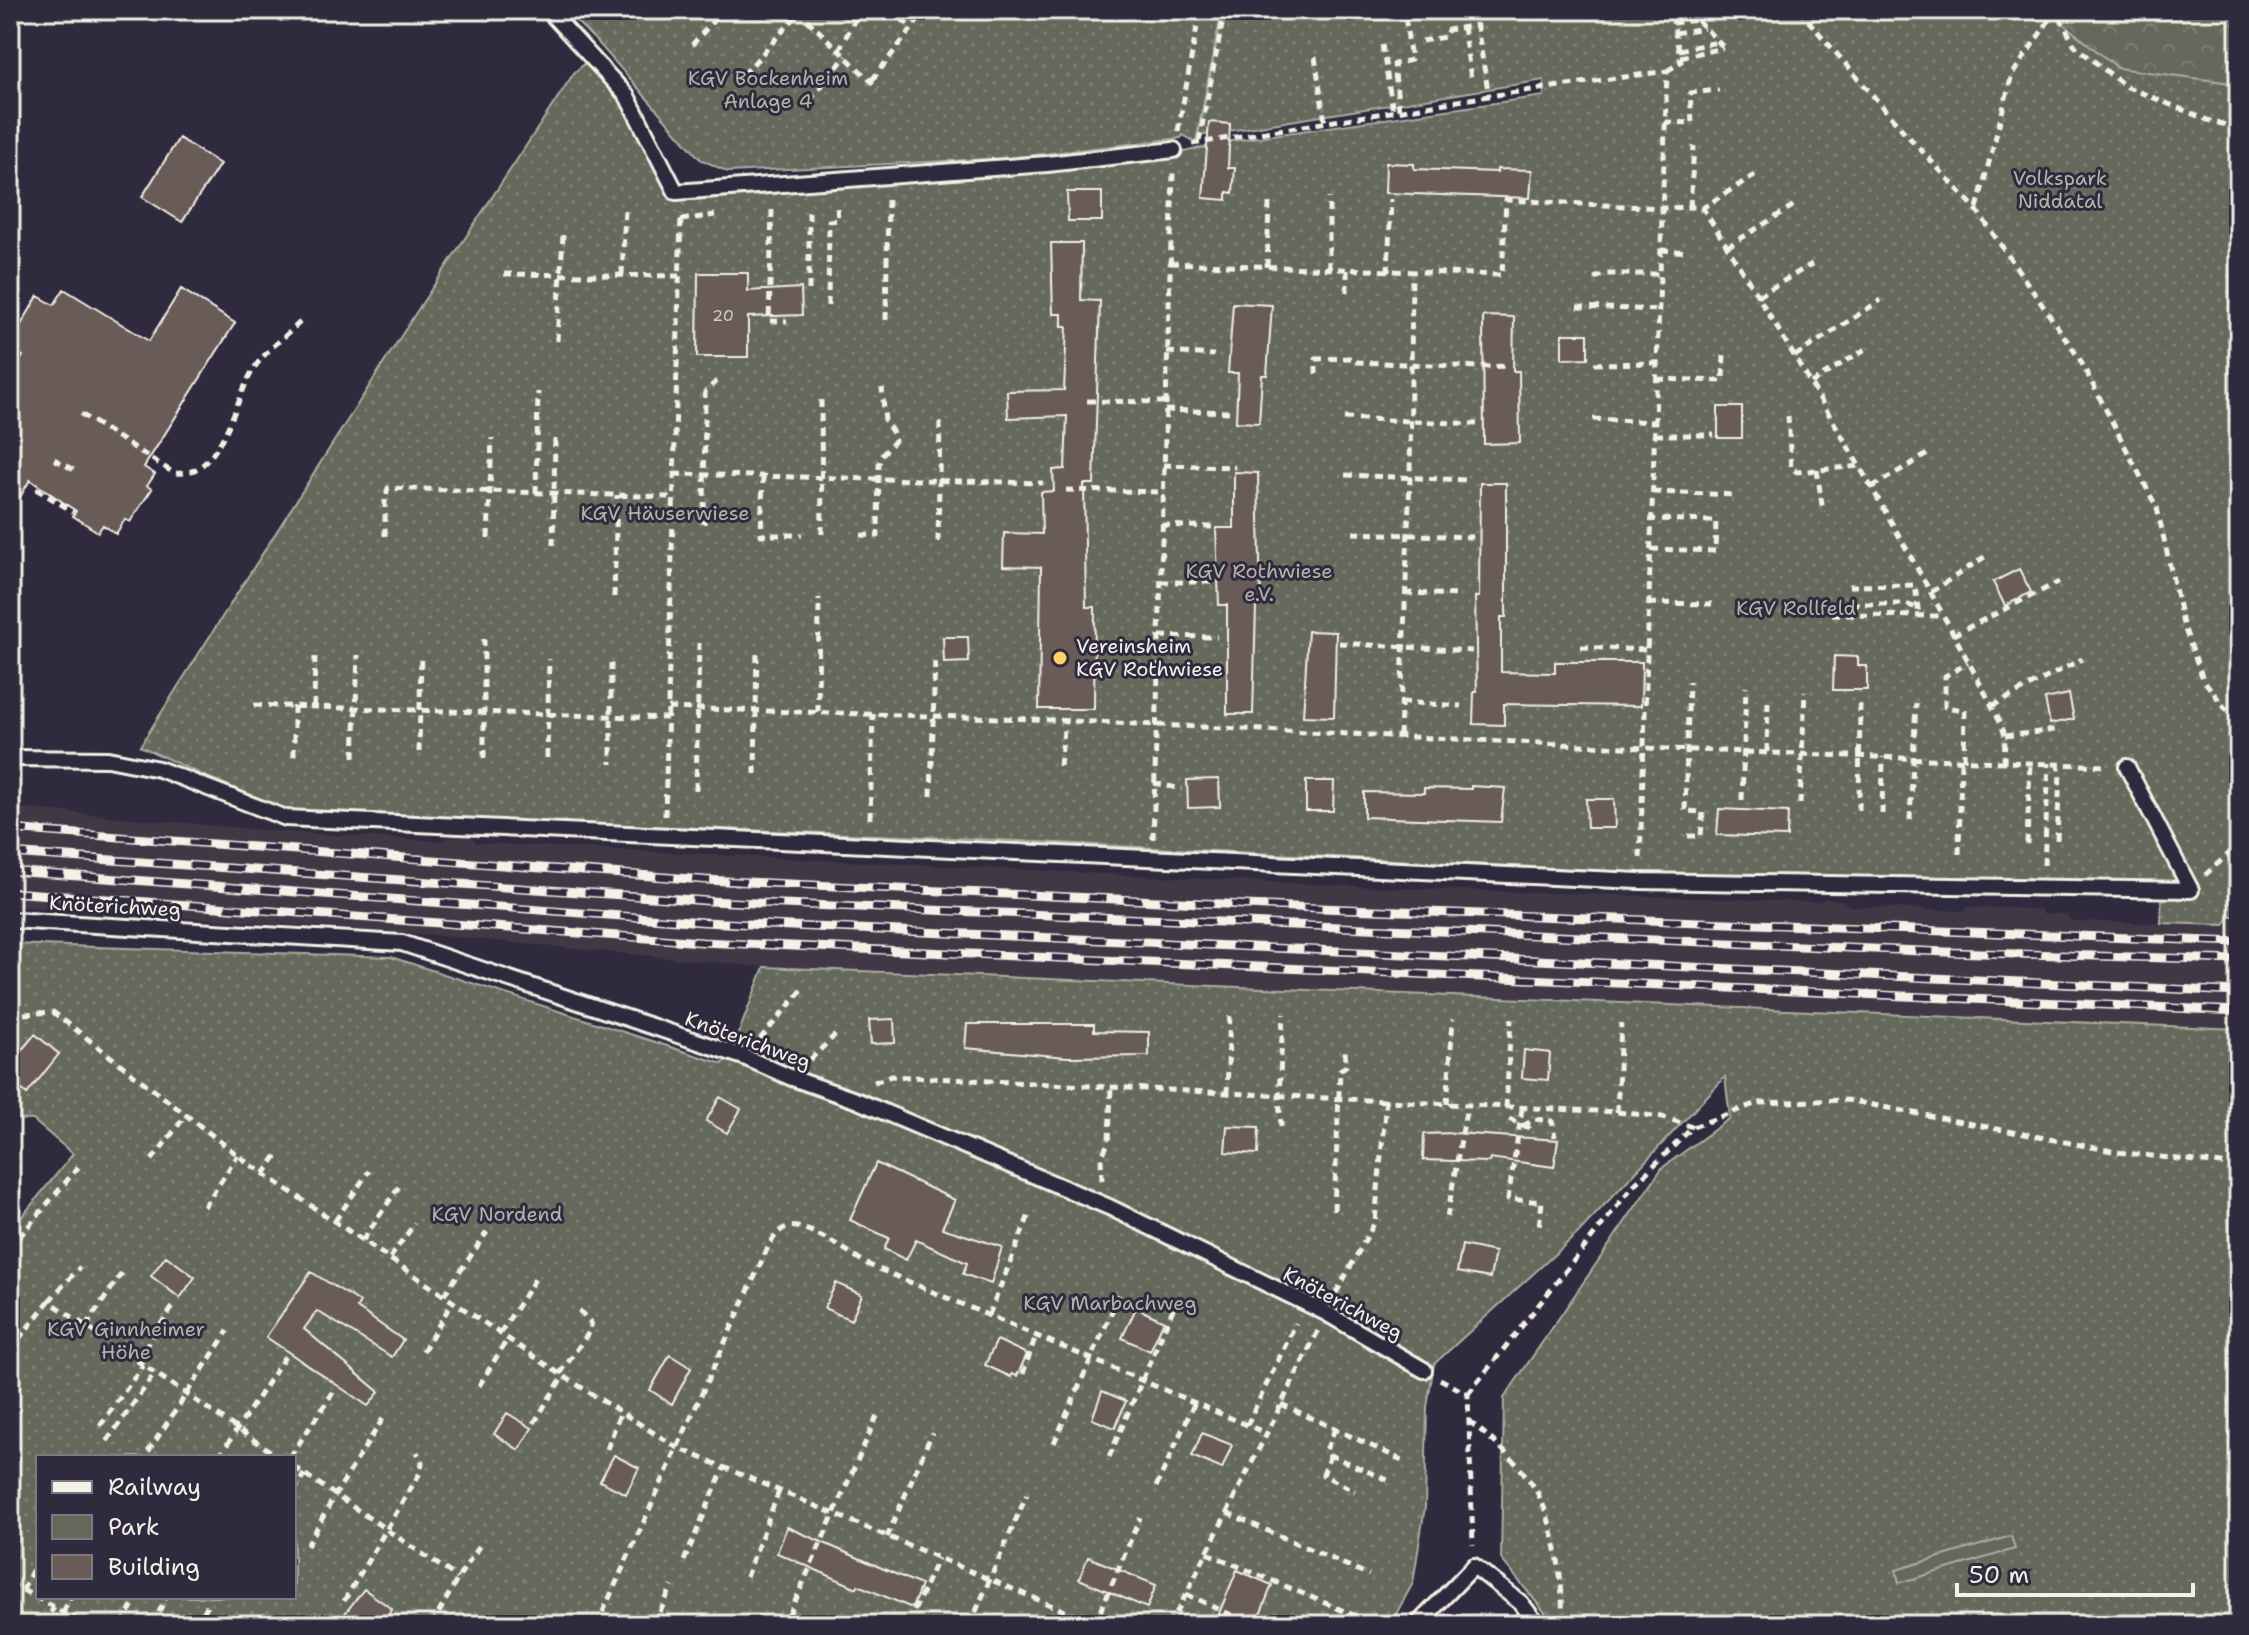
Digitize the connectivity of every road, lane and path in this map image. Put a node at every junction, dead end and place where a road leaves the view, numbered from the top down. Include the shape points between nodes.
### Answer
1 (548, 10) edge
2 (723, 10) edge
3 (860, 10) edge
4 (894, 10) edge
5 (922, 10) edge
6 (1200, 10) edge
7 (1225, 10) edge
8 (1474, 10) edge
9 (1688, 10) edge
10 (1799, 10) edge
11 (2056, 10) edge
12 (801, 12) edge
13 (1405, 16) dead end
14 (1698, 20) junction
15 (1477, 25) junction
16 (912, 27) junction
17 (1463, 27) junction
18 (1705, 28) junction
19 (1675, 33) junction
20 (1422, 41) dead end
21 (692, 45) dead end
22 (1382, 45) dead end
23 (839, 50) junction
24 (1680, 53) junction
25 (846, 56) junction
26 (1315, 57) dead end
27 (1667, 71) junction
28 (1471, 78) dead end
29 (872, 80) junction
30 (734, 85) dead end
31 (878, 88) dead end
32 (1719, 90) dead end
33 (1489, 96) junction
34 (810, 100) dead end
35 (1396, 110) junction
36 (1325, 122) junction
37 (1665, 122) junction
38 (2239, 128) edge
39 (1199, 141) junction
40 (1694, 146) dead end
41 (1174, 150) junction
42 (1759, 172) dead end
43 (681, 191) junction
44 (1329, 198) dead end
45 (888, 199) dead end
46 (1391, 199) dead end
47 (1269, 203) dead end
48 (837, 204) dead end
49 (1796, 204) dead end
50 (809, 206) dead end
51 (1690, 207) junction
52 (1663, 208) junction
53 (625, 209) dead end
54 (1701, 209) junction
55 (1976, 209) junction
56 (772, 210) dead end
57 (563, 235) dead end
58 (1727, 247) junction
59 (1661, 250) junction
60 (1689, 252) dead end
61 (1170, 263) junction
62 (1812, 264) dead end
63 (1267, 267) junction
64 (1329, 269) junction
65 (1347, 270) junction
66 (1388, 272) junction
67 (1412, 273) junction
68 (504, 274) dead end
69 (560, 274) junction
70 (1660, 274) junction
71 (622, 275) junction
72 (679, 276) junction
73 (1594, 278) dead end
74 (809, 290) dead end
75 (1347, 296) dead end
76 (1758, 296) junction
77 (1881, 300) dead end
78 (828, 306) dead end
79 (1577, 307) dead end
80 (1659, 310) junction
81 (10, 311) edge
82 (22, 315) dead end
83 (303, 319) dead end
84 (886, 320) dead end
85 (787, 321) dead end
86 (557, 341) dead end
87 (1867, 348) dead end
88 (1167, 352) junction
89 (1724, 353) dead end
90 (1214, 355) dead end
91 (1795, 356) junction
92 (1657, 363) junction
93 (1594, 364) dead end
94 (1412, 365) junction
95 (1509, 366) dead end
96 (1316, 374) dead end
97 (720, 378) dead end
98 (1657, 379) junction
99 (1811, 383) junction
100 (882, 388) dead end
101 (538, 392) dead end
102 (821, 400) dead end
103 (1087, 401) dead end
104 (1165, 406) junction
105 (1229, 412) dead end
106 (81, 414) dead end
107 (1788, 416) dead end
108 (1344, 418) dead end
109 (1593, 419) dead end
110 (1410, 420) junction
111 (940, 421) dead end
112 (1655, 422) junction
113 (1477, 424) dead end
114 (1655, 435) junction
115 (1714, 435) dead end
116 (492, 438) dead end
117 (555, 438) dead end
118 (1931, 452) dead end
119 (54, 459) dead end
120 (1163, 465) junction
121 (1860, 466) junction
122 (1235, 467) dead end
123 (1817, 470) junction
124 (78, 472) dead end
125 (674, 474) junction
126 (704, 475) junction
127 (1345, 475) dead end
128 (763, 476) junction
129 (822, 477) junction
130 (1410, 477) junction
131 (879, 479) junction
132 (941, 480) junction
133 (1468, 480) dead end
134 (1043, 483) dead end
135 (1872, 487) junction
136 (36, 489) dead end
137 (1066, 490) dead end
138 (490, 491) junction
139 (1163, 492) junction
140 (1653, 492) junction
141 (536, 493) junction
142 (554, 493) junction
143 (617, 495) junction
144 (1737, 495) dead end
145 (673, 497) junction
146 (74, 512) dead end
147 (1823, 512) dead end
148 (1652, 519) junction
149 (704, 524) dead end
150 (1162, 525) junction
151 (1212, 527) dead end
152 (1353, 533) dead end
153 (802, 535) dead end
154 (861, 535) dead end
155 (1408, 535) junction
156 (385, 536) dead end
157 (822, 537) dead end
158 (1475, 537) dead end
159 (488, 538) dead end
160 (938, 542) dead end
161 (553, 545) dead end
162 (1651, 549) junction
163 (1986, 556) dead end
164 (1161, 582) junction
165 (1216, 582) dead end
166 (2059, 582) dead end
167 (1849, 586) dead end
168 (1931, 592) junction
169 (1405, 593) junction
170 (1459, 595) dead end
171 (614, 597) dead end
172 (819, 598) dead end
173 (1649, 603) junction
174 (1712, 604) dead end
175 (1851, 604) dead end
176 (1919, 612) junction
177 (1832, 615) dead end
178 (1944, 616) junction
179 (1953, 635) junction
180 (1160, 636) junction
181 (1217, 637) dead end
182 (484, 639) dead end
183 (699, 643) dead end
184 (1339, 643) dead end
185 (1403, 646) junction
186 (1581, 647) dead end
187 (757, 650) dead end
188 (1648, 650) junction
189 (1472, 651) dead end
190 (315, 654) dead end
191 (358, 655) dead end
192 (421, 655) dead end
193 (935, 656) dead end
194 (549, 659) dead end
195 (2082, 659) dead end
196 (611, 663) dead end
197 (1968, 663) junction
198 (1689, 682) dead end
199 (1746, 687) dead end
200 (1805, 691) dead end
201 (1768, 698) dead end
202 (1860, 700) dead end
203 (1401, 702) junction
204 (1916, 703) dead end
205 (254, 705) dead end
206 (294, 706) junction
207 (1461, 706) dead end
208 (1992, 706) junction
209 (314, 707) junction
210 (357, 708) junction
211 (668, 708) junction
212 (698, 709) junction
213 (420, 710) junction
214 (756, 710) junction
215 (483, 712) junction
216 (818, 712) junction
217 (548, 714) junction
218 (873, 714) junction
219 (933, 715) junction
220 (610, 716) junction
221 (2239, 717) edge
222 (667, 718) junction
223 (1065, 721) junction
224 (1156, 726) junction
225 (2055, 730) dead end
226 (1400, 736) junction
227 (2005, 736) junction
228 (1645, 748) junction
229 (1689, 748) junction
230 (1745, 750) junction
231 (419, 752) dead end
232 (1767, 752) junction
233 (1802, 753) junction
234 (294, 756) dead end
235 (1860, 756) junction
236 (354, 757) dead end
237 (1883, 757) junction
238 (10, 758) edge
239 (484, 758) dead end
240 (547, 758) dead end
241 (1913, 758) junction
242 (1962, 760) junction
243 (2004, 763) junction
244 (2030, 763) junction
245 (2049, 763) junction
246 (2057, 763) junction
247 (611, 764) dead end
248 (1060, 766) dead end
249 (2127, 767) joint
250 (755, 774) dead end
251 (1154, 783) junction
252 (1182, 789) dead end
253 (696, 790) dead end
254 (931, 796) dead end
255 (1742, 800) dead end
256 (1800, 804) dead end
257 (1859, 810) dead end
258 (1882, 814) dead end
259 (870, 819) dead end
260 (1910, 820) dead end
261 (1688, 836) dead end
262 (664, 837) junction
263 (2057, 840) dead end
264 (2027, 844) dead end
265 (2239, 845) edge
266 (1959, 854) dead end
267 (1152, 859) junction
268 (2044, 865) dead end
269 (1639, 881) junction
270 (2191, 890) junction
271 (10, 920) edge
272 (803, 989) dead end
273 (1230, 1012) dead end
274 (1283, 1014) dead end
275 (10, 1015) edge
276 (1453, 1019) dead end
277 (1511, 1019) dead end
278 (1621, 1023) dead end
279 (835, 1035) dead end
280 (1345, 1051) dead end
281 (744, 1057) junction
282 (792, 1078) junction
283 (1111, 1088) junction
284 (1227, 1094) junction
285 (1279, 1097) junction
286 (1339, 1099) junction
287 (858, 1101) junction
288 (1386, 1101) junction
289 (1447, 1104) junction
290 (1467, 1106) junction
291 (1506, 1108) junction
292 (1522, 1109) junction
293 (1617, 1112) junction
294 (186, 1115) junction
295 (1509, 1119) dead end
296 (1522, 1125) junction
297 (1281, 1127) dead end
298 (1693, 1127) junction
299 (1531, 1133) dead end
300 (1555, 1137) dead end
301 (278, 1154) dead end
302 (238, 1155) junction
303 (152, 1160) dead end
304 (81, 1164) dead end
305 (2239, 1166) edge
306 (369, 1171) dead end
307 (264, 1174) junction
308 (1111, 1184) dead end
309 (400, 1185) dead end
310 (204, 1207) dead end
311 (1334, 1210) dead end
312 (1029, 1215) dead end
313 (1447, 1217) dead end
314 (335, 1221) junction
315 (415, 1223) dead end
316 (1539, 1227) dead end
317 (487, 1232) dead end
318 (363, 1241) junction
319 (10, 1248) edge
320 (389, 1258) junction
321 (80, 1267) dead end
322 (124, 1270) dead end
323 (537, 1276) dead end
324 (1120, 1293) dead end
325 (444, 1295) junction
326 (49, 1301) junction
327 (453, 1301) junction
328 (1176, 1302) dead end
329 (175, 1304) dead end
330 (577, 1308) dead end
331 (1326, 1313) junction
332 (989, 1315) junction
333 (1296, 1323) dead end
334 (86, 1326) junction
335 (228, 1331) dead end
336 (500, 1333) junction
337 (1036, 1335) junction
338 (508, 1338) junction
339 (10, 1350) edge
340 (423, 1351) dead end
341 (285, 1356) dead end
342 (1090, 1358) junction
343 (136, 1360) junction
344 (143, 1365) junction
345 (1424, 1370) joint
346 (155, 1373) junction
347 (1023, 1374) dead end
348 (562, 1375) junction
349 (1141, 1380) junction
350 (479, 1386) dead end
351 (334, 1391) dead end
352 (1468, 1394) junction
353 (187, 1395) junction
354 (1195, 1402) junction
355 (1281, 1404) junction
356 (621, 1411) junction
357 (877, 1416) dead end
358 (384, 1417) dead end
359 (1469, 1421) junction
360 (534, 1423) dead end
361 (1247, 1425) junction
362 (100, 1426) dead end
363 (236, 1428) junction
364 (1335, 1429) junction
365 (932, 1433) dead end
366 (1266, 1433) junction
367 (107, 1441) dead end
368 (1054, 1443) dead end
369 (678, 1448) junction
370 (607, 1449) dead end
371 (148, 1452) dead end
372 (417, 1452) dead end
373 (220, 1455) edge
374 (276, 1455) edge
375 (291, 1455) edge
376 (1330, 1455) junction
377 (1109, 1457) dead end
378 (1402, 1460) dead end
379 (296, 1468) edge
380 (724, 1468) junction
381 (304, 1474) junction
382 (1392, 1482) dead end
383 (1156, 1487) dead end
384 (296, 1488) edge
385 (779, 1491) junction
386 (1355, 1491) dead end
387 (1027, 1494) dead end
388 (335, 1495) junction
389 (1227, 1512) junction
390 (834, 1515) junction
391 (1140, 1518) dead end
392 (386, 1530) junction
393 (887, 1537) junction
394 (480, 1545) dead end
395 (307, 1546) dead end
396 (1207, 1553) junction
397 (938, 1558) junction
398 (684, 1561) dead end
399 (36, 1562) edge
400 (1474, 1566) junction
401 (1369, 1575) dead end
402 (746, 1577) dead end
403 (458, 1578) junction
404 (991, 1580) junction
405 (10, 1583) edge
406 (672, 1586) dead end
407 (22, 1590) junction
408 (1186, 1594) junction
409 (36, 1597) edge
410 (39, 1599) edge
411 (70, 1599) edge
412 (136, 1599) edge
413 (165, 1599) edge
414 (344, 1601) dead end
415 (207, 1606) dead end
416 (54, 1607) junction
417 (914, 1611) dead end
418 (63, 1612) junction
419 (727, 1615) dead end
420 (789, 1615) dead end
421 (1363, 1619) dead end
422 (1096, 1624) edge
423 (44, 1625) edge
424 (86, 1625) edge
425 (122, 1625) edge
426 (153, 1625) edge
427 (197, 1625) edge
428 (432, 1625) edge
429 (597, 1625) edge
430 (654, 1625) edge
431 (722, 1625) edge
432 (970, 1625) edge
433 (1168, 1625) edge
434 (1253, 1625) edge
435 (1417, 1625) edge
436 (1538, 1625) edge
437 (1560, 1625) edge

1 - 43 lane via 627,96 676,192
2 - 21 path
3 - 23 path
4 - 16 path
5 - 16 path
6 - 41 path
7 - 39 path
8 - 15 path
9 - 14 path
10 - 55 path
11 - 38 path via 2075,46 2125,86
11 - 55 path via 2012,75
12 - 23 path
12 - 30 path
13 - 35 path via 1411,60 1394,64
14 - 18 path
14 - 19 path via 1673,23
15 - 17 path
15 - 33 path
16 - 29 path
17 - 20 path
17 - 28 path
18 - 19 path
18 - 24 path via 1724,48
19 - 24 path
22 - 35 path
23 - 25 path
24 - 27 path via 1681,62
25 - 29 path
25 - 34 path
26 - 36 path
27 - 33 path
27 - 37 path
29 - 31 path
32 - 37 path via 1690,93 1692,123
33 - 35 path
35 - 36 path
36 - 39 path
37 - 52 path
39 - 41 path
40 - 51 path
41 - 43 lane
41 - 61 path
42 - 54 path
43 - 72 path
44 - 64 path
45 - 84 path
46 - 66 path
47 - 63 path
48 - 78 path via 838,220 829,221
49 - 58 path
50 - 74 path
51 - 52 path
51 - 54 path
52 - 59 path
52 - 67 path via 1506,200 1502,275
53 - 71 path
54 - 58 path
55 - 221 path via 2079,358 2150,494 2183,624 2203,679
56 - 85 path via 769,321
57 - 69 path
58 - 76 path
59 - 60 path
59 - 70 path
61 - 63 path
61 - 88 path
62 - 76 path
63 - 64 path
64 - 65 path
65 - 66 path
65 - 75 path
66 - 67 path
67 - 94 path
68 - 69 path
69 - 71 path
69 - 86 path
70 - 73 path
70 - 80 path
71 - 72 path
72 - 125 path
76 - 91 path
77 - 91 path
79 - 80 path
80 - 92 path
81 - 82 path
83 - 106 path via 257,363 215,453 189,472 174,473
87 - 99 path
88 - 90 path
88 - 104 path
89 - 98 path via 1723,381
91 - 99 path
92 - 93 path
92 - 98 path
94 - 95 path
94 - 96 path via 1316,359
94 - 110 path
97 - 126 path via 705,392
98 - 112 path
99 - 121 path
100 - 131 path via 885,421 895,441 881,456
101 - 141 path
102 - 129 path
103 - 104 path
104 - 105 path
104 - 120 path
107 - 123 path via 1791,468
108 - 110 path
109 - 112 path
110 - 113 path
110 - 130 path
111 - 132 path
112 - 114 path
114 - 115 path
114 - 140 path
116 - 138 path
117 - 142 path
118 - 135 path
119 - 124 path
120 - 122 path
120 - 139 path
121 - 123 path
121 - 135 path
123 - 147 path
125 - 126 path
125 - 145 path
126 - 128 path
126 - 149 path
127 - 130 path
128 - 129 path
128 - 153 path via 761,535
129 - 131 path
129 - 157 path
130 - 133 path
130 - 155 path
131 - 132 path
131 - 154 path via 878,536
132 - 134 path
132 - 160 path
135 - 168 path
136 - 146 path
137 - 139 path
138 - 141 path
138 - 156 path via 388,488
138 - 159 path
139 - 150 path
140 - 144 path
140 - 148 path
141 - 142 path
142 - 143 path
142 - 161 path
143 - 145 path
143 - 171 path
145 - 211 path
148 - 162 path
148 - 162 path via 1716,521 1715,551
150 - 151 path
150 - 164 path
152 - 155 path
155 - 158 path
155 - 169 path
162 - 173 path
163 - 168 path
164 - 165 path
164 - 180 path
166 - 179 path
167 - 176 path via 1915,585
168 - 178 path
169 - 170 path
169 - 185 path
172 - 216 path
173 - 174 path
173 - 188 path
175 - 176 path via 1906,604
176 - 177 path
176 - 178 path
178 - 179 path
179 - 197 path
180 - 181 path
180 - 224 path
182 - 215 path
183 - 212 path
184 - 185 path
185 - 189 path
185 - 203 path
186 - 188 path
187 - 214 path
188 - 228 path
190 - 209 path
191 - 210 path
192 - 213 path
193 - 219 path
194 - 217 path
195 - 208 path
196 - 220 path
197 - 208 path
197 - 242 path via 1945,676 1945,707 1965,710
198 - 229 path
199 - 230 path
200 - 233 path
201 - 232 path
202 - 235 path
203 - 207 path
203 - 226 path
204 - 241 path
205 - 206 path
206 - 209 path
206 - 234 path
208 - 227 path
209 - 210 path
210 - 213 path
210 - 236 path
211 - 212 path
211 - 222 path
212 - 214 path
212 - 253 path
213 - 215 path
213 - 231 path
214 - 216 path
214 - 250 path
215 - 217 path
215 - 239 path
216 - 218 path
217 - 220 path
217 - 240 path
218 - 219 path
218 - 259 path
219 - 223 path
219 - 254 path
220 - 222 path
220 - 247 path
222 - 262 path
223 - 224 path
223 - 248 path
224 - 226 path
224 - 251 path
225 - 227 path
226 - 228 path
227 - 243 path
228 - 229 path
228 - 269 path
229 - 230 path
229 - 261 path via 1685,811 1703,812 1701,836
230 - 232 path
230 - 255 path
232 - 233 path
233 - 235 path
233 - 256 path
235 - 237 path
235 - 257 path
237 - 241 path
237 - 258 path
238 - 262 lane via 108,759 159,769 286,818
241 - 242 path
241 - 260 path
242 - 243 path
242 - 266 path
243 - 244 path
244 - 245 path
244 - 264 path
245 - 246 path
245 - 268 path
246 - 249 path
246 - 263 path
249 - 270 lane
251 - 252 path
251 - 267 path
262 - 267 lane
265 - 270 path
267 - 269 lane
269 - 270 lane
271 - 281 lane, Knöterichweg via 402,943
272 - 281 path
273 - 284 path
274 - 285 path
275 - 294 path via 53,1012
276 - 289 path
277 - 291 path
278 - 293 path
279 - 282 path
280 - 286 path
281 - 282 lane, Knöterichweg
282 - 287 lane, Knöterichweg
283 - 284 path
283 - 287 path via 891,1076 867,1085
283 - 308 path via 1109,1141 1100,1180
284 - 285 path
285 - 286 path
285 - 297 path
286 - 288 path
286 - 311 path
287 - 331 lane, Knöterichweg via 1109,1207
288 - 289 path
288 - 331 path via 1375,1222
289 - 290 path
290 - 291 path
290 - 313 path
291 - 292 path
292 - 293 path
292 - 296 path
293 - 298 path via 1663,1117
294 - 302 path
294 - 303 path
295 - 296 path
296 - 299 path
296 - 300 path via 1552,1121
296 - 316 path via 1508,1199 1542,1202
298 - 305 path via 1757,1103 1847,1100 2117,1152
298 - 352 path via 1633,1186
301 - 307 path
302 - 307 path
302 - 310 path
304 - 319 path
306 - 314 path
307 - 314 path
309 - 318 path
312 - 332 path
314 - 318 path
315 - 320 path
317 - 325 path
318 - 320 path
320 - 325 path
321 - 326 path
322 - 334 path
323 - 336 path
324 - 342 path
325 - 327 path
326 - 334 path
326 - 339 path
327 - 336 path
327 - 340 path
328 - 349 path
329 - 343 path
330 - 348 path via 591,1329
331 - 345 lane, Knöterichweg
331 - 355 path
332 - 337 path
332 - 369 path via 867,1264 798,1226 788,1227 769,1245
333 - 361 path
334 - 343 path
335 - 353 path
336 - 338 path
337 - 342 path
337 - 347 path
338 - 348 path
338 - 350 path
341 - 363 path
342 - 349 path
342 - 368 path
343 - 344 path
344 - 346 path
344 - 362 path
345 - 352 path
346 - 353 path
346 - 367 path
348 - 356 path
348 - 360 path
349 - 354 path
349 - 377 path
351 - 375 path
352 - 359 path
353 - 363 path
353 - 371 path
354 - 361 path
354 - 383 path
355 - 364 path
355 - 366 path
356 - 369 path
356 - 370 path
357 - 390 path
358 - 388 path
359 - 400 path
359 - 437 path via 1517,1465 1538,1494 1563,1590
361 - 366 path
363 - 373 path
363 - 374 path
364 - 376 path via 1326,1450
364 - 378 path
365 - 393 path
366 - 389 path
369 - 380 path
369 - 429 path
372 - 392 path via 421,1471
376 - 382 path
376 - 386 path via 1323,1475
379 - 381 path
380 - 385 path
380 - 398 path
381 - 384 path
381 - 388 path
385 - 390 path
385 - 402 path
387 - 404 path
388 - 392 path
388 - 395 path
389 - 396 path
389 - 401 path
390 - 393 path
390 - 420 path
391 - 422 path
392 - 403 path
392 - 414 path
393 - 397 path
394 - 403 path
396 - 408 path
396 - 421 path
397 - 404 path
397 - 417 path
399 - 407 path
400 - 435 lane
400 - 436 lane via 1521,1603
403 - 428 path
404 - 422 path
404 - 432 path
405 - 407 path
406 - 430 path
407 - 409 path
408 - 433 path
408 - 434 path
410 - 416 path
411 - 418 path
412 - 425 path
413 - 426 path
415 - 427 path
416 - 418 path
416 - 423 path
418 - 424 path
419 - 431 path

